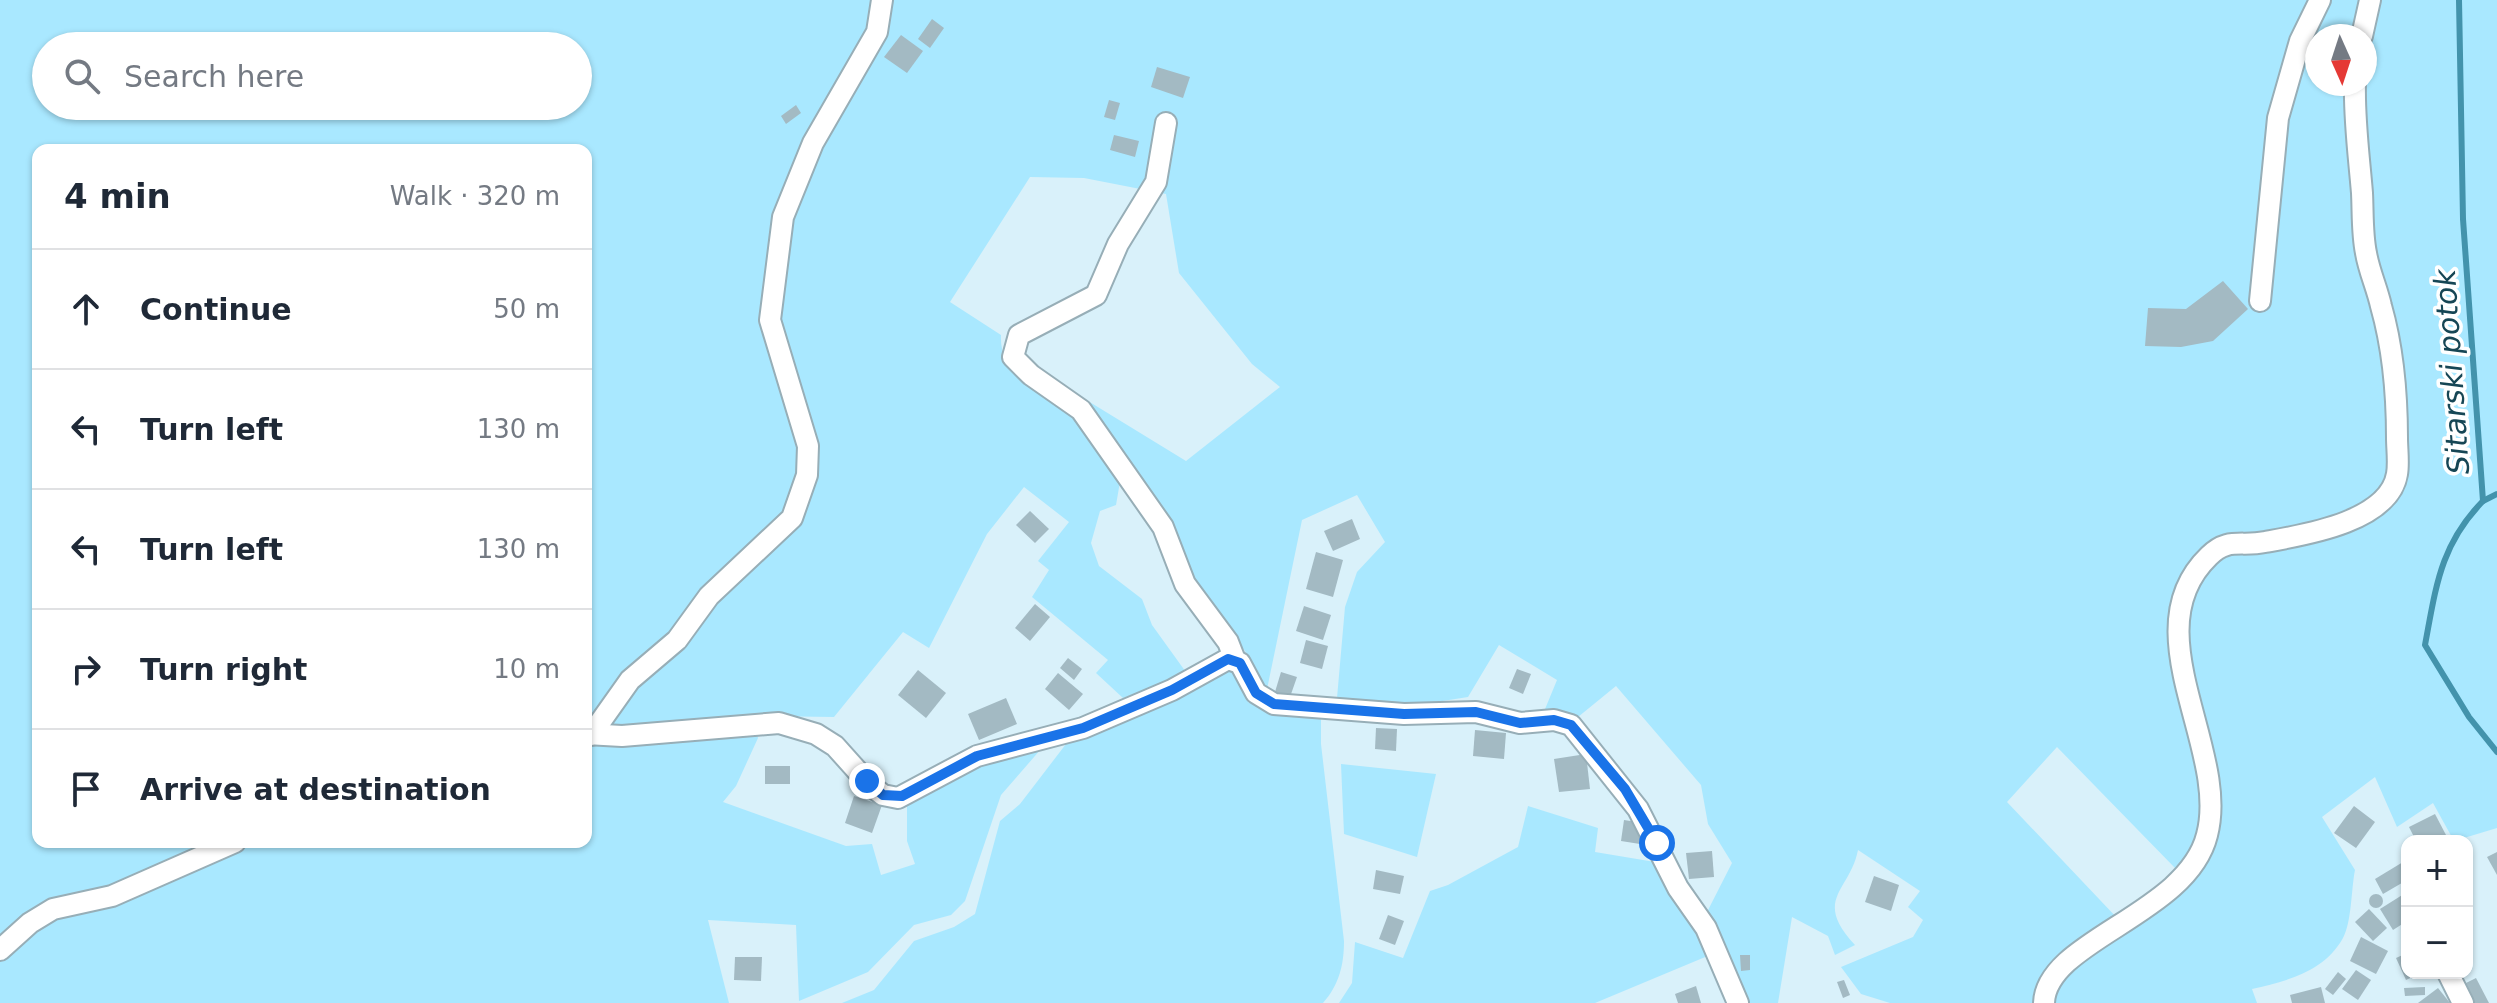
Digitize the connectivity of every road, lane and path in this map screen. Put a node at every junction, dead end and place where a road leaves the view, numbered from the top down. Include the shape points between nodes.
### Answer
1 (882, 0) edge
2 (2320, 0) edge
3 (2370, 0) edge
4 (2365, 24) edge
5 (2356, 96) edge
6 (1166, 123) dead end
7 (2260, 301) dead end
8 (1235, 660) junction
9 (592, 730) edge
10 (592, 735) edge
11 (221, 848) edge
12 (0, 950) edge
13 (2451, 979) edge
14 (1738, 1003) edge
15 (2044, 1003) edge
16 (2463, 1003) edge

1 - 9 street via 877,32 813,143 783,217 770,320 808,446 807,475 792,518 709,596 677,640 630,680
2 - 7 street via 2300,41 2278,118
3 - 4 street
5 - 15 street via 2366,252 2389,340 2397,476 2381,502 2353,521 2262,543 2222,544 2206,558 2189,584 2177,625 2208,784 2207,838 2177,885 2071,957 2050,981
6 - 8 street via 1156,182 1118,244 1103,285 1096,295 1019,335 1013,357 1081,410 1163,527 1185,584 1228,642
8 - 10 street via 1083,728 977,756 898,798 870,785 835,746 816,734 779,723
8 - 14 street via 1256,693 1274,704 1404,714 1476,712 1520,723 1554,720 1571,725 1638,809 1678,888 1706,928
11 - 12 street via 112,896 53,909
13 - 16 street

